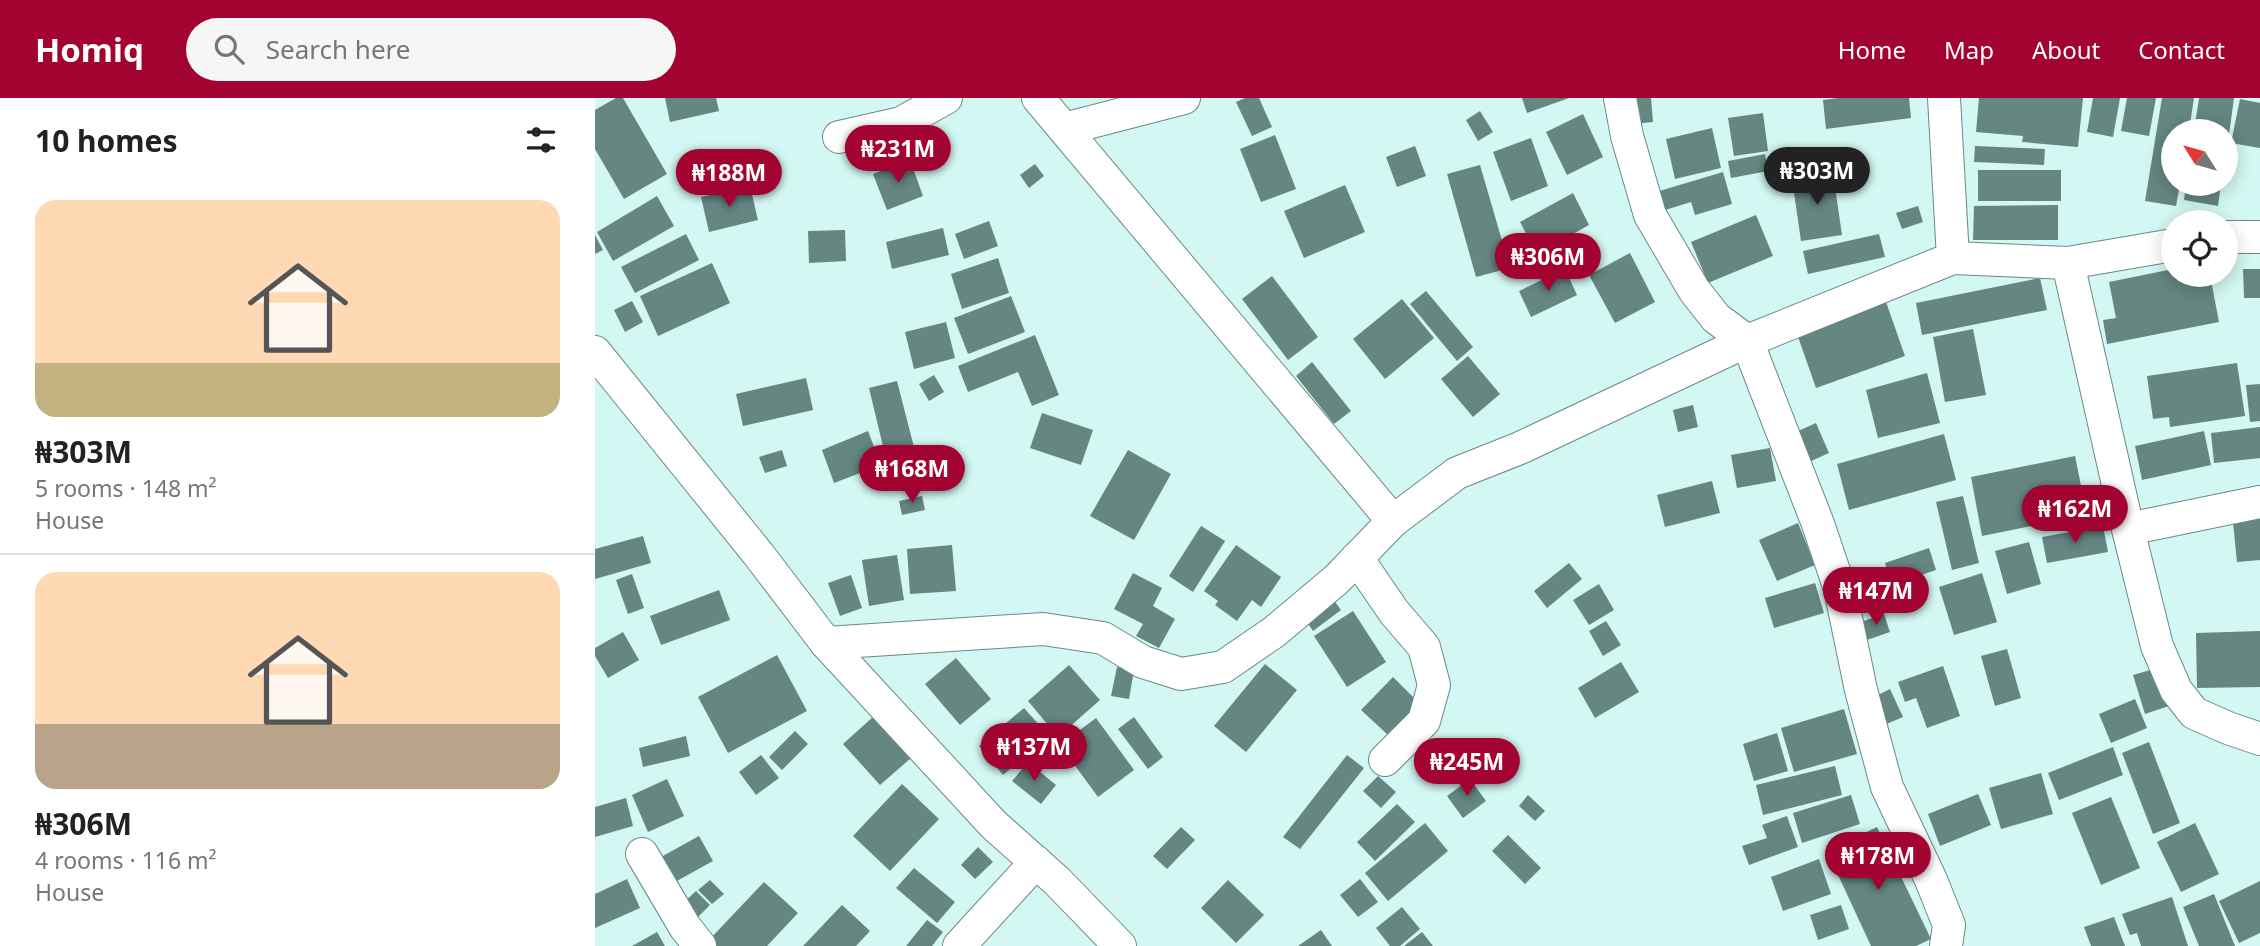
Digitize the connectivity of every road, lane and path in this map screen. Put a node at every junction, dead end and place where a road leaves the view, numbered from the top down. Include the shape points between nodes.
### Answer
1 (946, 98) edge
2 (1038, 98) edge
3 (1184, 98) edge
4 (1620, 98) edge
5 (1944, 98) edge
6 (1064, 129) junction
7 (839, 137) dead end
8 (2238, 237) edge
9 (2260, 237) edge
10 (2161, 247) edge
11 (1953, 258) junction
12 (2068, 263) junction
13 (1747, 341) junction
14 (595, 352) edge
15 (2260, 502) edge
16 (1393, 522) junction
17 (2128, 529) junction
18 (1357, 558) junction
19 (826, 643) junction
20 (2260, 739) edge
21 (1385, 761) dead end
22 (642, 854) dead end
23 (1036, 862) junction
24 (701, 946) edge
25 (959, 946) edge
26 (1120, 946) edge
27 (1946, 946) edge

1 - 7 street via 901,123
2 - 6 street
3 - 6 street
4 - 13 street via 1650,215 1694,290 1716,318
5 - 11 street
6 - 16 street
8 - 9 street
10 - 12 street
11 - 12 street
11 - 13 street
12 - 17 street
13 - 16 street via 1457,473
13 - 27 street via 1840,589 1887,787 1949,925
14 - 19 street
15 - 17 street
16 - 18 street
17 - 20 street via 2157,646 2176,690 2194,713
18 - 19 street via 1274,632 1223,667 1181,674 1143,662 1103,638 1043,629
18 - 21 street via 1424,647 1434,685 1424,721
19 - 23 street via 994,825
22 - 24 street
23 - 25 street
23 - 26 street

